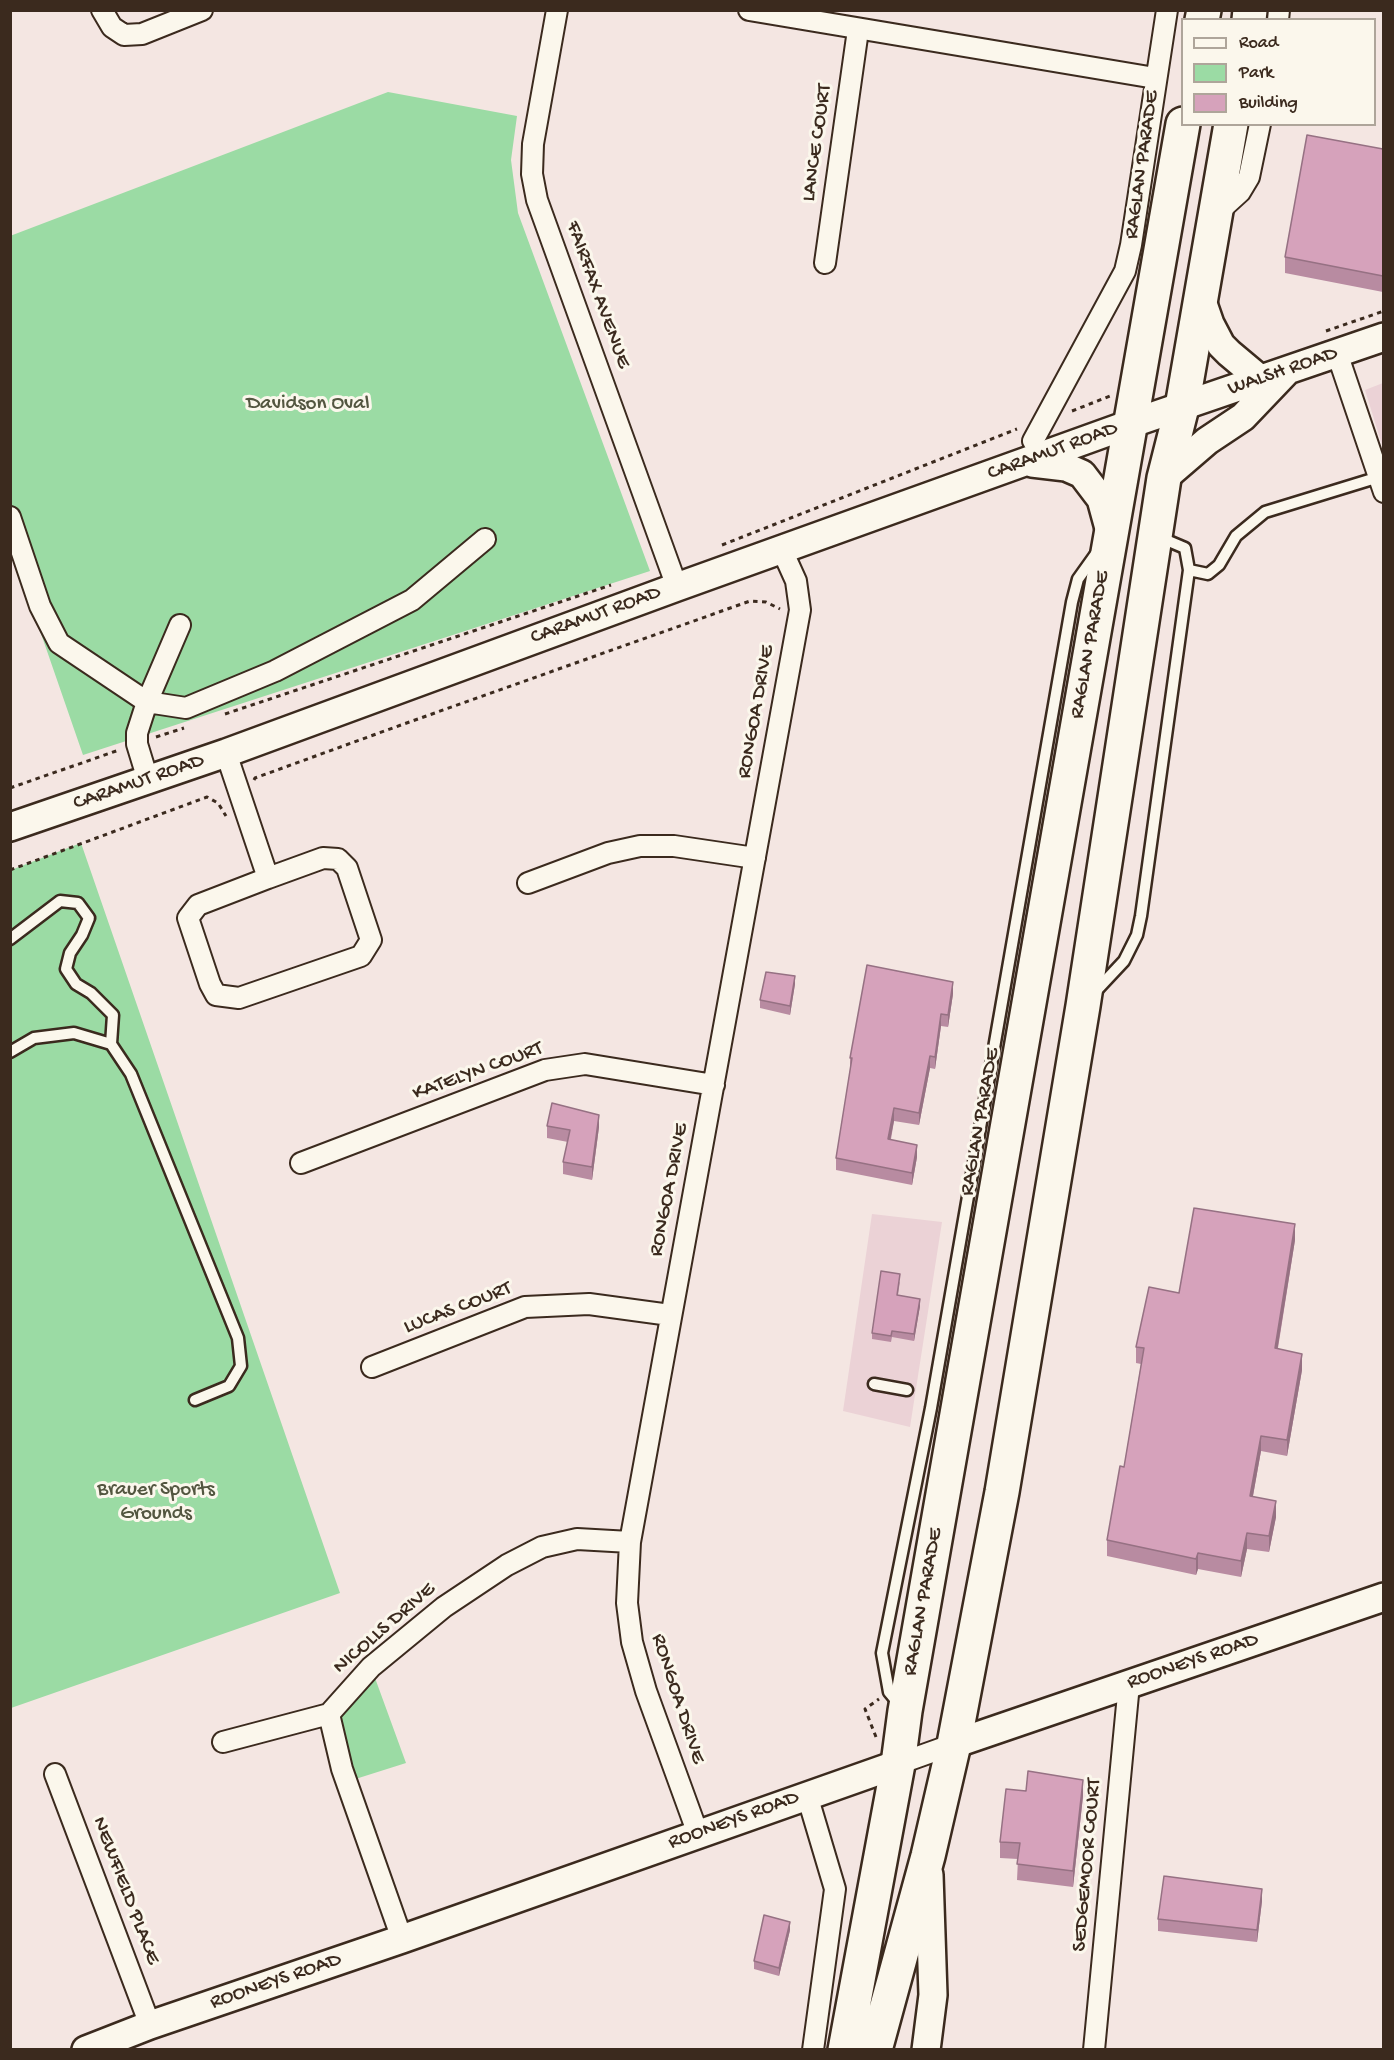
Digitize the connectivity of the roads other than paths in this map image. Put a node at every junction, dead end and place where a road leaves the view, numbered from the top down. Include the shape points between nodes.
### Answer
1 (102, 10) edge
2 (202, 10) edge
3 (557, 10) edge
4 (749, 10) edge
5 (1167, 10) edge
6 (858, 30) junction
7 (1155, 78) junction
8 (1182, 126) edge
9 (1231, 126) edge
10 (1260, 126) edge
11 (1216, 214) junction
12 (825, 263) dead end
13 (1140, 272) junction
14 (1203, 289) junction
15 (1383, 337) edge
16 (1336, 353) junction
17 (1288, 370) junction
18 (1260, 379) junction
19 (1182, 407) junction
20 (1130, 424) junction
21 (1029, 451) junction
22 (1164, 478) junction
23 (1381, 485) edge
24 (10, 517) edge
25 (1110, 536) junction
26 (1156, 536) junction
27 (485, 539) dead end
28 (782, 550) junction
29 (1189, 570) junction
30 (676, 587) junction
31 (180, 625) dead end
32 (147, 702) junction
33 (226, 753) junction
34 (148, 780) junction
35 (10, 827) edge
36 (755, 858) junction
37 (268, 878) junction
38 (528, 883) dead end
39 (10, 939) edge
40 (1083, 1006) junction
41 (111, 1044) junction
42 (10, 1052) edge
43 (714, 1084) junction
44 (301, 1163) dead end
45 (670, 1315) junction
46 (372, 1367) dead end
47 (874, 1384) dead end
48 (908, 1390) dead end
49 (195, 1400) dead end
50 (630, 1542) junction
51 (1383, 1597) edge
52 (1130, 1684) junction
53 (329, 1714) junction
54 (223, 1742) dead end
55 (954, 1744) junction
56 (883, 1769) junction
57 (55, 1774) dead end
58 (807, 1795) junction
59 (698, 1834) junction
60 (928, 1856) junction
61 (402, 1939) junction
62 (150, 2025) junction
63 (86, 2049) edge
64 (813, 2049) edge
65 (845, 2049) edge
66 (875, 2049) edge
67 (926, 2049) edge
68 (1094, 2049) edge

1 - 2 street via 112,27 124,35 142,34
3 - 30 street, FAIRFAX AVENUE via 533,144 532,174 537,200
4 - 6 street
5 - 7 street, RAGLAN PARADE
6 - 7 street
6 - 12 street, LANCE COURT
7 - 13 street, RAGLAN PARADE via 1131,245
8 - 13 highway, RAGLAN PARADE
9 - 11 highway
10 - 11 street via 1249,177
11 - 14 highway
13 - 14 highway
13 - 20 highway, RAGLAN PARADE
13 - 21 street, RAGLAN PARADE via 1044,418
14 - 18 street via 1210,324 1221,345
14 - 19 highway
15 - 16 street, WALSH ROAD
16 - 17 street, WALSH ROAD
16 - 23 street
17 - 18 street, WALSH ROAD
17 - 22 street via 1243,417 1207,441
18 - 19 street, WALSH ROAD
19 - 20 street, CARAMUT ROAD
19 - 22 highway
20 - 21 street, CARAMUT ROAD
20 - 25 highway, RAGLAN PARADE
21 - 25 street via 1082,474 1101,499
21 - 28 street, CARAMUT ROAD
22 - 26 highway
23 - 29 lane via 1265,512 1236,536 1219,565 1208,574
24 - 32 street via 40,606 59,643
25 - 56 highway, RAGLAN PARADE
26 - 29 lane via 1185,548
26 - 40 highway
27 - 32 street via 412,600 275,671 186,708
28 - 30 street, CARAMUT ROAD
28 - 36 street, RONGOA DRIVE via 796,581 800,610
29 - 40 lane via 1137,936 1124,961
30 - 33 street, CARAMUT ROAD
31 - 32 street
32 - 34 street via 136,744
33 - 34 street, CARAMUT ROAD
33 - 37 street
34 - 35 street, CARAMUT ROAD
36 - 38 street via 674,846 640,846 608,853
36 - 43 street, RONGOA DRIVE
37 - 37 street via 198,905 188,918 216,996 239,999 361,956 371,940 347,868 338,859 323,858
39 - 41 lane via 60,901 78,903 89,918 66,969 76,984 92,993 113,1015
40 - 55 highway via 1002,1492
41 - 42 lane via 74,1033 34,1038
41 - 49 lane via 131,1074 238,1338 241,1366 229,1386
43 - 44 street, KATELYN COURT via 585,1064 545,1070
43 - 45 street, RONGOA DRIVE
45 - 46 street, LUCAS COURT via 589,1304 525,1307
45 - 50 street, RONGOA DRIVE
47 - 48 lane
50 - 53 street, NICOLLS DRIVE via 577,1539 542,1547 507,1565 444,1607 367,1671
50 - 59 street, RONGOA DRIVE via 627,1603 632,1642 646,1692
51 - 52 street, ROONEYS ROAD
52 - 55 street, ROONEYS ROAD
52 - 68 street, SEDGEMOOR COURT
53 - 54 street
53 - 61 street via 342,1768
55 - 56 street, ROONEYS ROAD
55 - 60 highway
56 - 58 street, ROONEYS ROAD
56 - 65 highway, RAGLAN PARADE
57 - 62 street, NEWFIELD PLACE
58 - 59 street, ROONEYS ROAD
58 - 64 street via 835,1889
59 - 61 street, ROONEYS ROAD
60 - 66 highway
60 - 67 street via 933,1995
61 - 62 street, ROONEYS ROAD
62 - 63 street, ROONEYS ROAD

